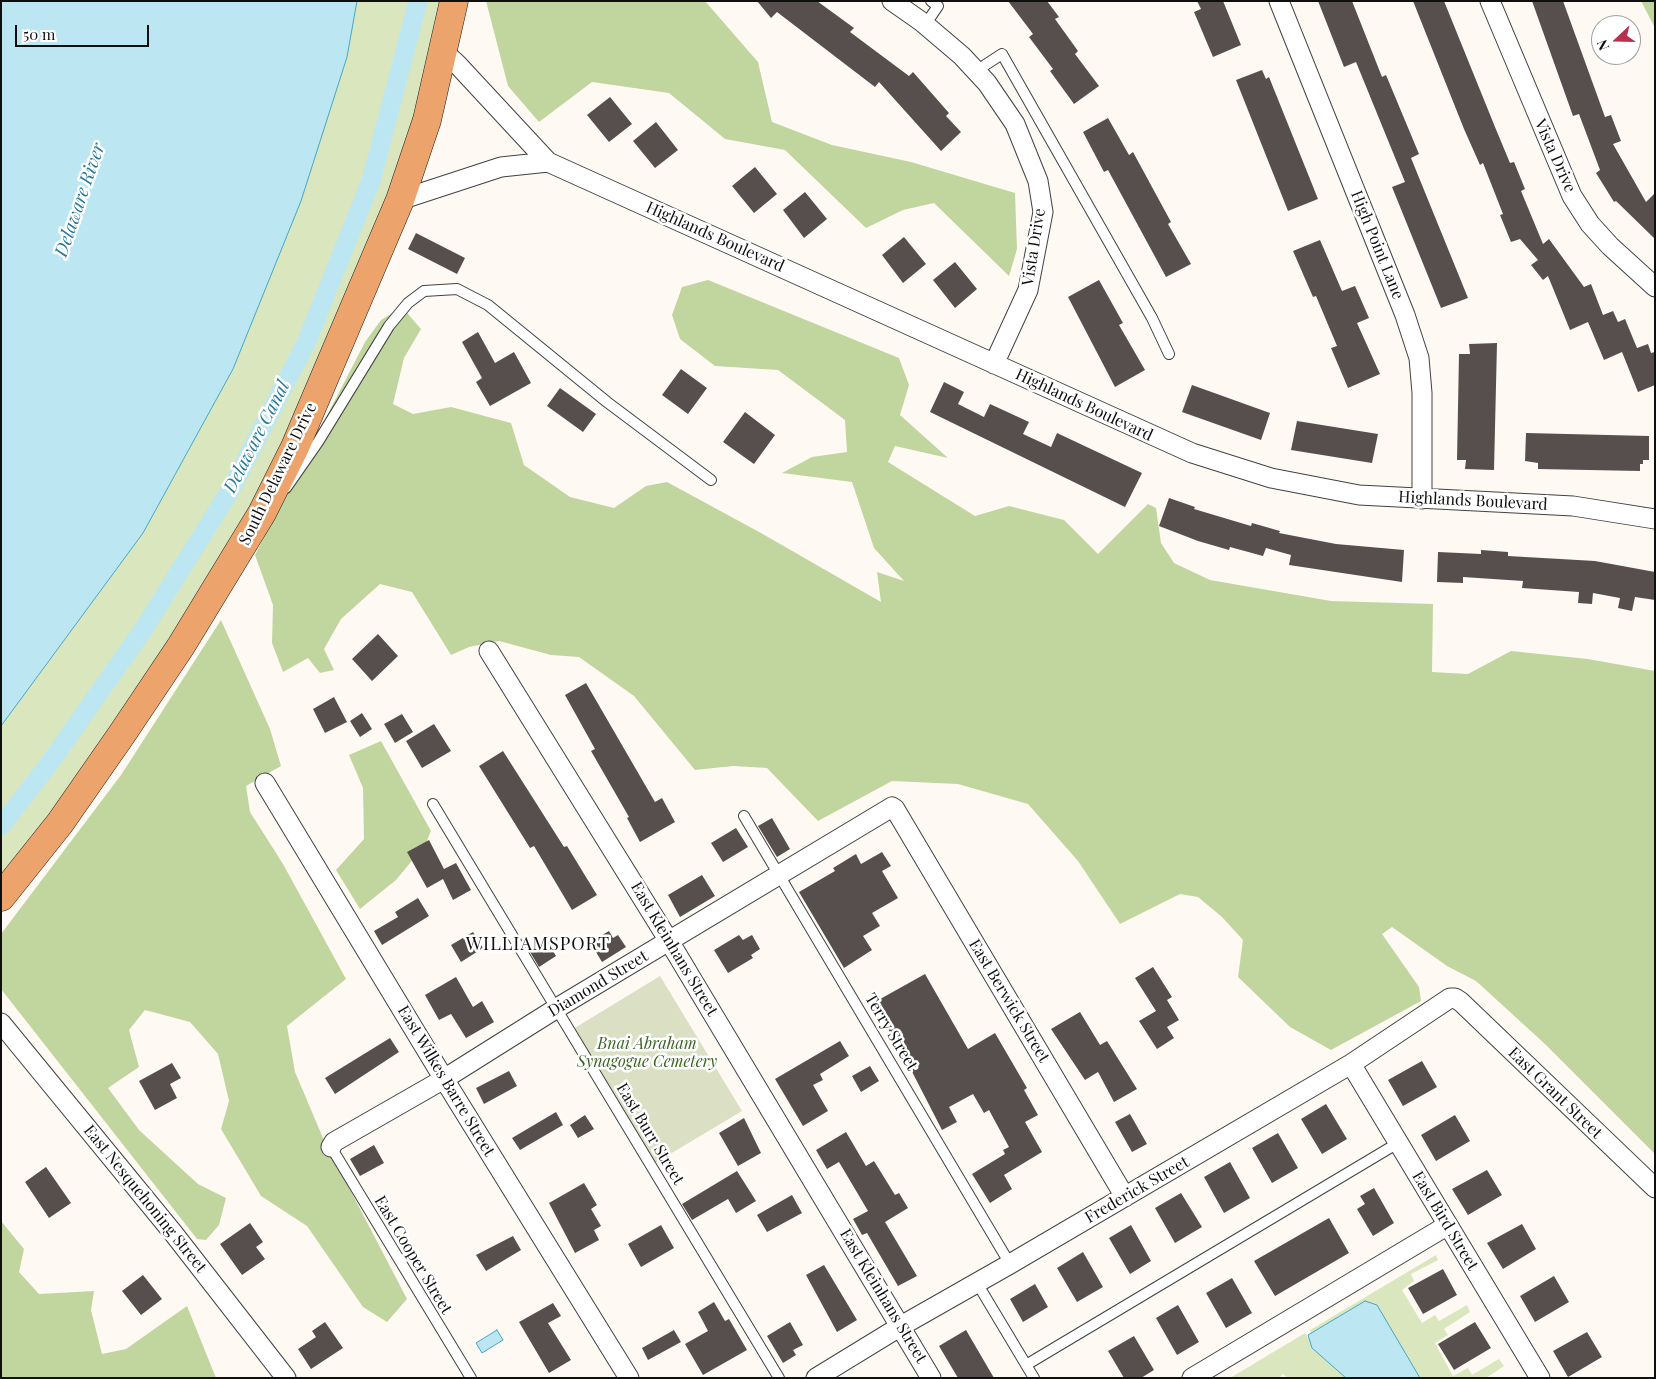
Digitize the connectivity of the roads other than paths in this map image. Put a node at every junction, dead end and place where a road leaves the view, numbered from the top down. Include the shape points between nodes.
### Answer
1 (454, 1) edge
2 (892, 1) edge
3 (931, 1) edge
4 (1279, 1) edge
5 (1490, 1) edge
6 (926, 25) junction
7 (444, 52) junction
8 (976, 71) junction
9 (548, 162) junction
10 (400, 200) junction
11 (1655, 287) edge
12 (1169, 354) dead end
13 (994, 364) junction
14 (711, 480) dead end
15 (1422, 499) junction
16 (262, 513) junction
17 (1655, 519) edge
18 (489, 651) dead end
19 (265, 783) dead end
20 (433, 804) dead end
21 (892, 807) joint
22 (744, 816) dead end
23 (780, 873) junction
24 (1, 897) edge
25 (669, 941) junction
26 (1455, 998) joint
27 (557, 1008) junction
28 (1, 1023) edge
29 (1351, 1064) junction
30 (444, 1079) junction
31 (1398, 1142) junction
32 (330, 1147) joint
33 (1655, 1188) edge
34 (1124, 1197) junction
35 (1448, 1225) junction
36 (1010, 1264) junction
37 (977, 1283) junction
38 (900, 1326) junction
39 (1026, 1365) junction
40 (282, 1376) edge
41 (470, 1378) edge
42 (629, 1378) edge
43 (779, 1378) edge
44 (816, 1378) edge
45 (932, 1378) edge
46 (1034, 1378) edge
47 (1192, 1378) edge
48 (1540, 1378) edge

1 - 7 highway, South Delaware Drive
2 - 6 street, Vista Drive
3 - 6 lane via 938,6
4 - 15 street, High Point Lane via 1405,315 1419,358
5 - 11 street, Vista Drive via 1572,196 1590,224 1610,246
6 - 8 street, Vista Drive
7 - 9 street, Highlands Boulevard
7 - 10 highway, South Delaware Drive via 427,120
8 - 12 lane via 1002,54 1152,318
8 - 13 street, Vista Drive via 1022,138 1038,181 1043,212 1028,290
9 - 10 street via 501,168
9 - 13 street, Highlands Boulevard
10 - 16 highway, South Delaware Drive via 295,447
13 - 15 street, Highlands Boulevard via 1192,453 1262,475 1359,495
14 - 16 lane via 607,402 488,305 457,289 440,289 424,291 408,303 389,326 292,483
15 - 17 street, Highlands Boulevard via 1573,506
16 - 24 highway, South Delaware Drive via 191,630 122,734 60,823
18 - 25 street, East Kleinhans Street
19 - 30 street, East Wilkes Barre Street
20 - 27 lane, East Burr Street
21 - 23 street, Diamond Street
21 - 34 street, East Berwick Street
22 - 23 lane, Terry Street
23 - 25 street, Diamond Street
23 - 36 lane, Terry Street
25 - 27 street, Diamond Street
25 - 38 street, East Kleinhans Street
26 - 29 street, Frederick Street via 1450,998
26 - 33 street, East Grant Street
27 - 30 street, Diamond Street
27 - 43 lane, East Burr Street
28 - 40 street, East Nesquehoning Street via 174,1234
29 - 31 street, East Bird Street
29 - 34 street, Frederick Street
30 - 32 street, Diamond Street
30 - 42 street, East Wilkes Barre Street
31 - 35 street, East Bird Street
31 - 39 lane
32 - 41 lane, East Cooper Street
34 - 36 street, Frederick Street
35 - 47 street
35 - 48 street, East Bird Street
36 - 37 street, Frederick Street
37 - 38 street, Frederick Street
37 - 39 lane
38 - 44 street, Frederick Street
38 - 45 street, East Kleinhans Street
39 - 46 lane

